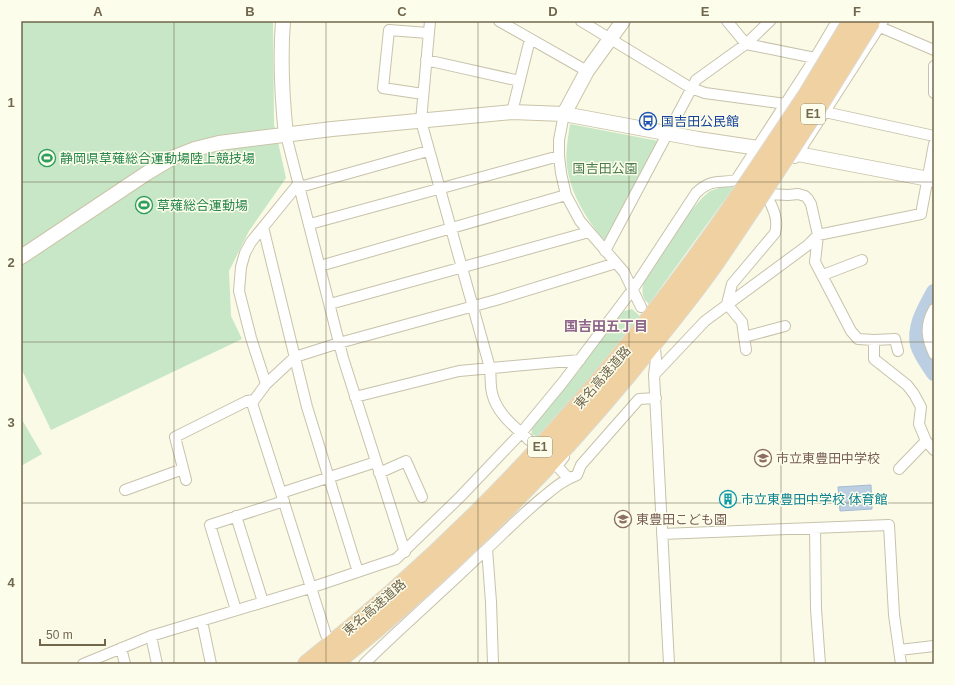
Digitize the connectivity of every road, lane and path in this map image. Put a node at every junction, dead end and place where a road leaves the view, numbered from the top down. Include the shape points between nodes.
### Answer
1 (283, 21) edge
2 (430, 21) edge
3 (499, 21) edge
4 (581, 21) edge
5 (623, 21) edge
6 (727, 21) edge
7 (770, 21) edge
8 (837, 21) edge
9 (852, 21) edge
10 (867, 21) edge
11 (878, 23) edge
12 (428, 33) junction
13 (530, 38) junction
14 (610, 38) junction
15 (746, 44) junction
16 (934, 50) edge
17 (815, 58) junction
18 (426, 60) junction
19 (934, 66) edge
20 (587, 71) junction
21 (520, 81) junction
22 (691, 88) junction
23 (934, 93) edge
24 (423, 94) junction
25 (786, 104) junction
26 (512, 112) junction
27 (825, 112) junction
28 (564, 114) junction
29 (420, 120) junction
30 (668, 134) junction
31 (286, 135) junction
32 (934, 136) edge
33 (934, 144) edge
34 (758, 147) junction
35 (428, 151) junction
36 (798, 154) junction
37 (559, 156) junction
38 (931, 180) edge
39 (728, 182) junction
40 (300, 185) junction
41 (439, 190) junction
42 (566, 195) junction
43 (768, 195) junction
44 (746, 202) junction
45 (310, 224) junction
46 (263, 227) junction
47 (450, 228) junction
48 (589, 232) junction
49 (818, 235) junction
50 (606, 251) junction
51 (21, 257) edge
52 (862, 260) dead end
53 (616, 263) junction
54 (320, 266) junction
55 (461, 268) junction
56 (823, 275) junction
57 (633, 289) junction
58 (330, 304) junction
59 (727, 304) junction
60 (472, 306) junction
61 (641, 306) dead end
62 (934, 309) edge
63 (785, 326) dead end
64 (931, 334) edge
65 (744, 337) junction
66 (874, 340) junction
67 (339, 343) junction
68 (655, 349) junction
69 (746, 350) dead end
70 (898, 351) dead end
71 (934, 354) edge
72 (295, 357) junction
73 (580, 360) junction
74 (490, 368) junction
75 (654, 375) junction
76 (266, 384) junction
77 (355, 397) junction
78 (656, 398) junction
79 (254, 400) junction
80 (521, 433) junction
81 (529, 440) dead end
82 (926, 441) junction
83 (934, 450) edge
84 (376, 462) junction
85 (182, 469) junction
86 (899, 469) dead end
87 (379, 473) junction
88 (329, 477) junction
89 (568, 478) junction
90 (186, 480) dead end
91 (125, 490) dead end
92 (283, 497) junction
93 (422, 497) dead end
94 (236, 516) junction
95 (815, 528) junction
96 (662, 534) junction
97 (487, 549) junction
98 (404, 552) junction
99 (358, 572) junction
100 (433, 579) junction
101 (310, 588) junction
102 (263, 602) junction
103 (236, 610) junction
104 (202, 621) junction
105 (326, 635) dead end
106 (151, 636) junction
107 (934, 646) edge
108 (120, 648) junction
109 (899, 650) junction
110 (83, 664) edge
111 (125, 664) edge
112 (156, 664) edge
113 (211, 664) edge
114 (307, 664) edge
115 (333, 664) edge
116 (340, 664) edge
117 (364, 664) edge
118 (493, 664) edge
119 (669, 664) edge
120 (820, 664) edge
121 (901, 664) edge

1 - 31 street via 281,46
2 - 12 street
3 - 13 street
4 - 14 street
5 - 14 street
6 - 15 street
7 - 15 street
8 - 17 street
9 - 44 highway, 東名高速道路 / E1, bridge
10 - 11 street
11 - 16 street
11 - 27 street
11 - 44 highway, 東名高速道路 / E1, bridge
12 - 18 street
12 - 24 street via 389,30 383,88
13 - 20 street
13 - 21 street
14 - 20 street
14 - 22 street
15 - 17 street
15 - 22 street via 696,80
17 - 25 street
18 - 21 street
18 - 24 street
19 - 23 street
20 - 28 street
21 - 26 street
22 - 25 street via 705,93
22 - 30 street
24 - 29 street
25 - 34 street
26 - 28 street
26 - 29 street
27 - 32 street
27 - 36 street
28 - 30 street
28 - 37 street
29 - 31 street
29 - 35 street
30 - 34 street
30 - 50 street
31 - 40 street
31 - 51 street via 219,143 172,158
33 - 38 street
34 - 36 street
34 - 39 street via 736,180
35 - 40 street
35 - 41 street
36 - 38 street
36 - 43 street
37 - 41 street
37 - 42 street
38 - 49 street via 921,214
39 - 43 street
39 - 57 street via 704,185 696,193
40 - 45 street
40 - 46 street
41 - 45 street
41 - 47 street
42 - 47 street
42 - 48 street
43 - 49 street via 805,196 811,204
43 - 59 street via 775,213 777,228 732,284
43 - 68 street via 703,290
44 - 100 highway, 東名高速道路 / E1 via 709,271 612,394 527,487
44 - 114 highway, 東名高速道路 / E1 via 651,319 558,428 511,478 431,557
45 - 54 street
46 - 72 street
46 - 76 street via 245,253 239,291
47 - 54 street
47 - 55 street
48 - 50 street
48 - 55 street
49 - 56 street via 816,262
49 - 59 street
50 - 53 street
52 - 56 street
53 - 57 street
53 - 60 street
54 - 58 street
55 - 58 street
55 - 60 street
56 - 66 street via 851,331 858,339
57 - 61 street
57 - 73 street
58 - 67 street
59 - 65 street via 742,322
59 - 75 street via 705,320
60 - 67 street
60 - 74 street
62 - 64 street via 928,325
63 - 65 street
64 - 71 street via 928,338
65 - 69 street
66 - 70 street via 895,339
66 - 82 street via 874,359 907,385 921,407 920,424
67 - 72 street
67 - 77 street
68 - 75 street
68 - 89 street via 557,466
72 - 76 street
72 - 88 street
73 - 74 street
73 - 80 street
74 - 77 street via 459,371
74 - 80 street via 492,392 497,408
75 - 78 street
76 - 79 street
77 - 84 street
78 - 89 street via 639,399 581,465 577,475
78 - 96 street
79 - 85 street via 247,401 175,437
79 - 92 street via 252,403
80 - 81 street
80 - 98 street
82 - 83 street
82 - 86 street
84 - 87 street
84 - 88 street
85 - 90 street
85 - 91 street
87 - 93 street via 406,461
87 - 98 street
88 - 92 street
88 - 99 street
89 - 97 street via 515,521
92 - 94 street
92 - 101 street
94 - 102 street
94 - 103 street via 210,525
95 - 96 street
95 - 109 street via 889,525 894,615
95 - 120 street via 816,610
96 - 119 street
97 - 117 street
97 - 118 street
98 - 99 street via 396,559
99 - 101 street
100 - 115 highway, 東名高速道路 / E1
100 - 116 highway
101 - 102 street
101 - 105 street
102 - 103 street
103 - 104 street
104 - 106 street
104 - 113 street
106 - 108 street
106 - 112 street
107 - 109 street
108 - 110 street
108 - 111 street
109 - 121 street

